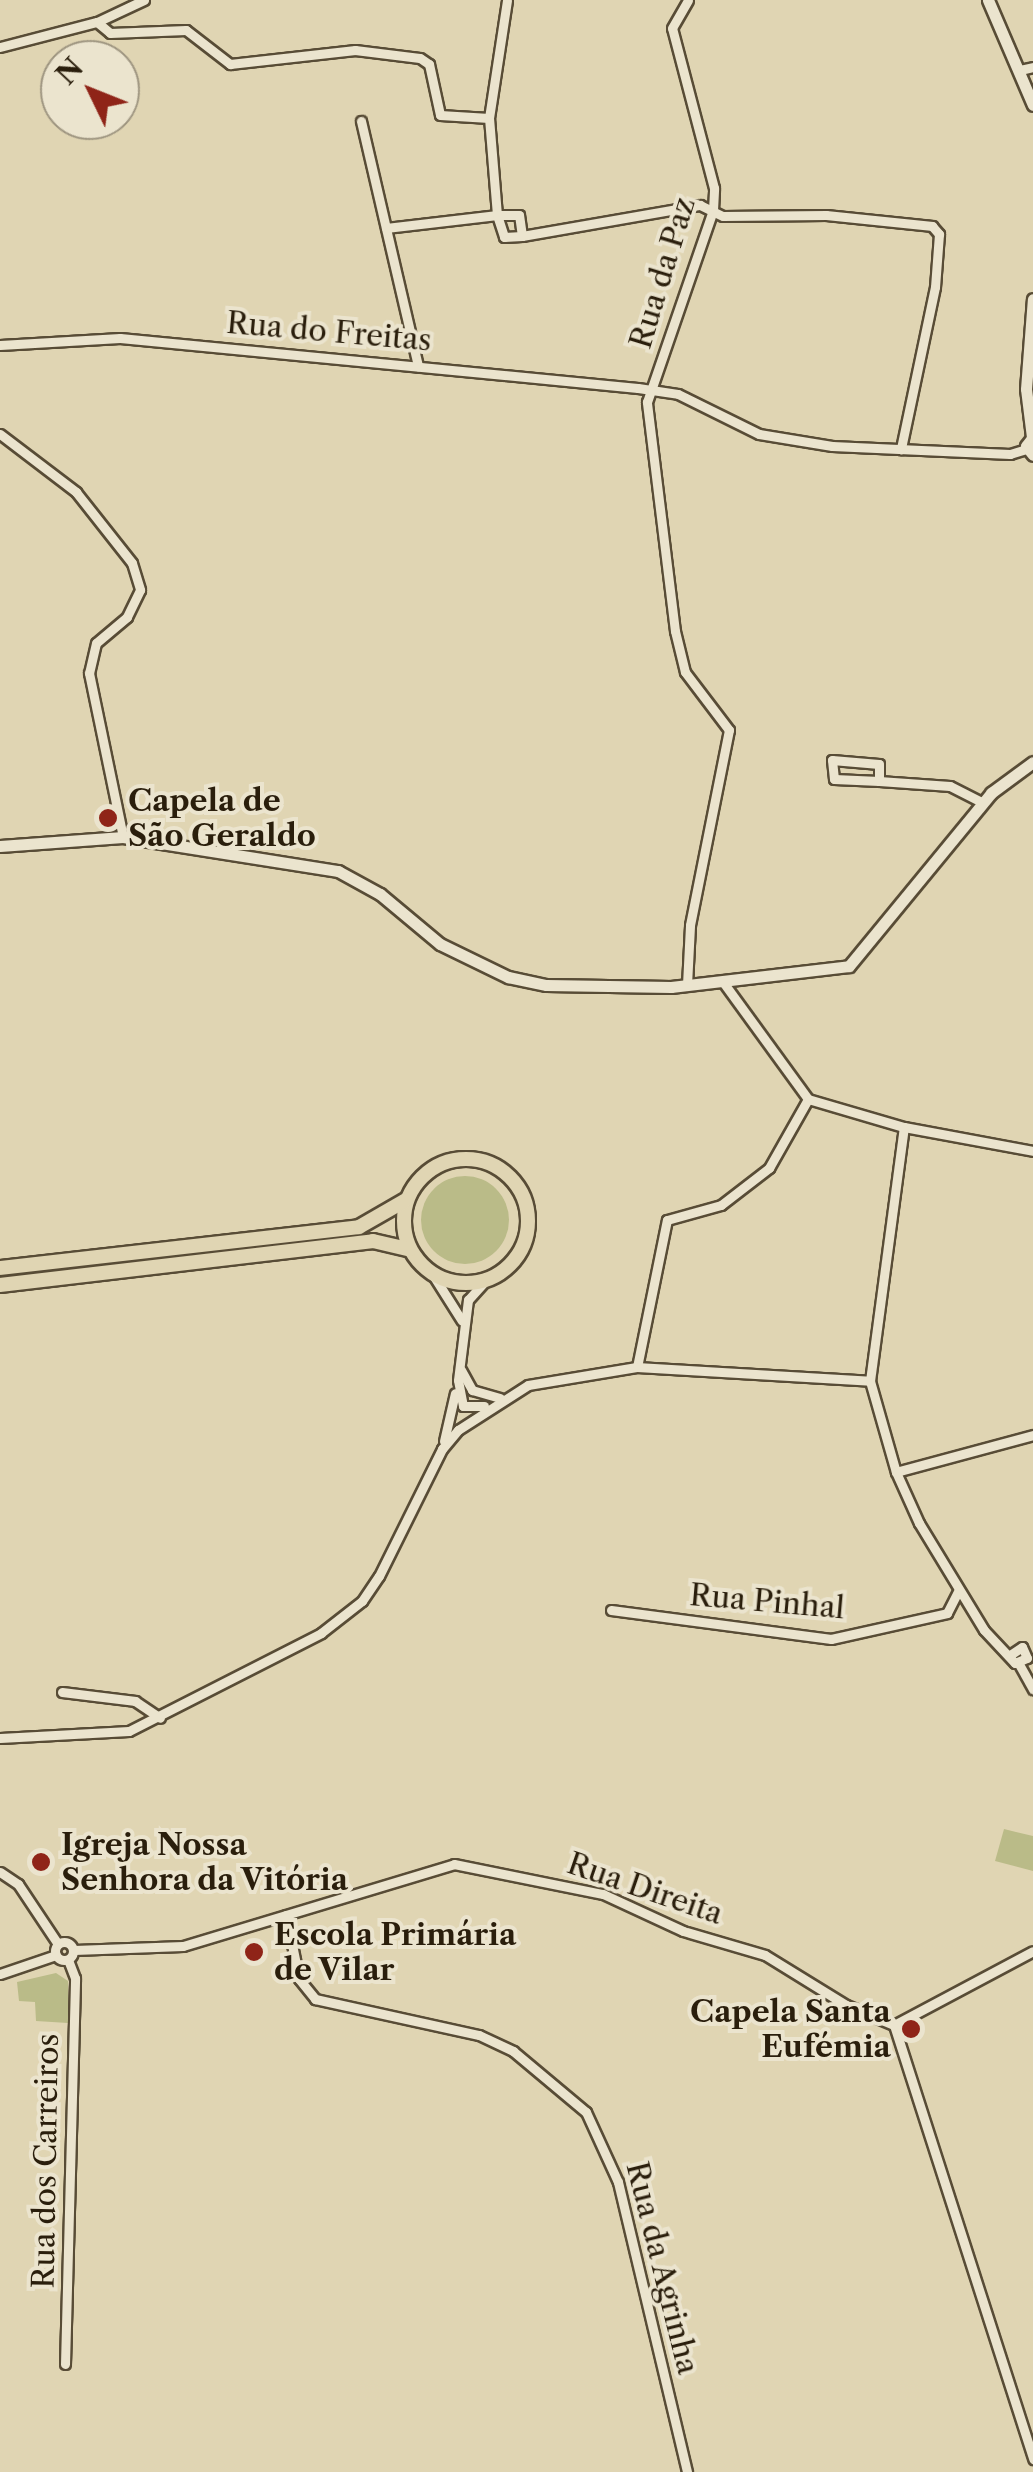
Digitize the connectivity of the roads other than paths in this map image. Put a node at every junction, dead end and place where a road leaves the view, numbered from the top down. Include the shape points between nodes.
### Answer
1 (144, 0) edge
2 (507, 0) edge
3 (688, 0) edge
4 (988, 0) edge
5 (97, 22) junction
6 (0, 48) edge
7 (1026, 68) edge
8 (1033, 105) edge
9 (489, 118) junction
10 (360, 121) dead end
11 (713, 210) junction
12 (497, 216) junction
13 (386, 228) junction
14 (522, 236) junction
15 (1033, 299) edge
16 (0, 346) edge
17 (418, 366) junction
18 (652, 390) junction
19 (0, 434) edge
20 (1031, 444) edge
21 (901, 449) junction
22 (1033, 762) edge
23 (879, 781) junction
24 (983, 802) junction
25 (123, 837) junction
26 (0, 846) edge
27 (724, 982) junction
28 (687, 985) junction
29 (808, 1099) junction
30 (904, 1127) junction
31 (1033, 1151) edge
32 (406, 1200) junction
33 (410, 1249) junction
34 (0, 1268) edge
35 (433, 1274) junction
36 (485, 1280) junction
37 (0, 1286) edge
38 (463, 1323) junction
39 (460, 1367) junction
40 (638, 1367) junction
41 (458, 1380) junction
42 (870, 1381) junction
43 (500, 1398) junction
44 (1033, 1434) edge
45 (442, 1449) junction
46 (896, 1472) junction
47 (958, 1588) junction
48 (611, 1610) dead end
49 (1030, 1648) edge
50 (1010, 1655) junction
51 (1019, 1664) junction
52 (1033, 1689) edge
53 (62, 1692) dead end
54 (160, 1718) junction
55 (0, 1738) edge
56 (0, 1872) edge
57 (286, 1915) junction
58 (57, 1950) junction
59 (1033, 1951) edge
60 (71, 1955) junction
61 (0, 1974) edge
62 (894, 2025) junction
63 (65, 2364) dead end
64 (1033, 2458) edge
65 (687, 2472) edge

1 - 5 street
2 - 9 street
3 - 11 street, Rua da Paz via 672,28 714,188
4 - 7 street
5 - 6 street
5 - 9 street via 110,33 186,30 230,64 355,50 420,58 429,64 440,116
7 - 8 street
9 - 12 street
10 - 13 street
11 - 14 street via 700,205
11 - 18 street, Rua da Paz
11 - 21 street via 723,216 826,215 936,228 935,287
12 - 13 street
12 - 14 street via 504,236
12 - 14 street via 519,215
13 - 17 street
15 - 20 street via 1026,389
16 - 17 street, Rua do Freitas via 120,338
17 - 18 street, Rua do Freitas
18 - 21 street, Rua do Freitas via 678,394 759,434
18 - 28 street, Rua da Paz via 659,529 675,631 685,672 730,730 690,924
19 - 25 street via 76,492 132,563 140,590 127,617 96,643 89,673
20 - 21 street, Rua do Freitas via 1010,454
22 - 24 street via 1006,776
23 - 23 street via 878,764 832,760 834,779
23 - 24 street via 950,786
24 - 27 street via 849,966
25 - 26 street
25 - 28 street via 338,871 380,894 440,944 508,978 598,988
27 - 28 street
27 - 29 street
29 - 30 street
29 - 40 street via 769,1168 722,1205 667,1220
30 - 31 street
30 - 42 street
32 - 33 main road
32 - 34 main road via 359,1227
32 - 36 main road via 425,1173 455,1159 490,1163 506,1173 526,1204 528,1223 516,1259
33 - 35 main road
33 - 37 main road via 373,1241
35 - 36 main road via 466,1284
35 - 38 street
36 - 38 street via 468,1300
38 - 39 street
39 - 41 street
39 - 43 street via 472,1390
40 - 42 street
40 - 43 street via 560,1376
41 - 43 street via 463,1406 479,1409
41 - 45 street
42 - 46 street
43 - 45 street
44 - 46 street
45 - 54 street via 362,1600 321,1633
46 - 47 street
47 - 48 street, Rua Pinhal via 947,1613 831,1639
47 - 50 street
49 - 50 street via 1014,1648
49 - 51 street
50 - 51 street
51 - 52 street
53 - 54 street via 136,1701
54 - 55 street via 109,1736
56 - 58 street via 18,1884
57 - 60 street, Rua Direita via 183,1946
57 - 62 street, Rua Direita via 447,1864 535,1878 602,1894 683,1931 764,1955 846,2005
57 - 65 street, Rua da Agrinha via 299,1978 315,2000 479,2035 513,2051 586,2112 618,2182
58 - 60 street
58 - 60 street
58 - 61 street
59 - 62 street
60 - 63 street, Rua dos Carreiros
62 - 64 street

